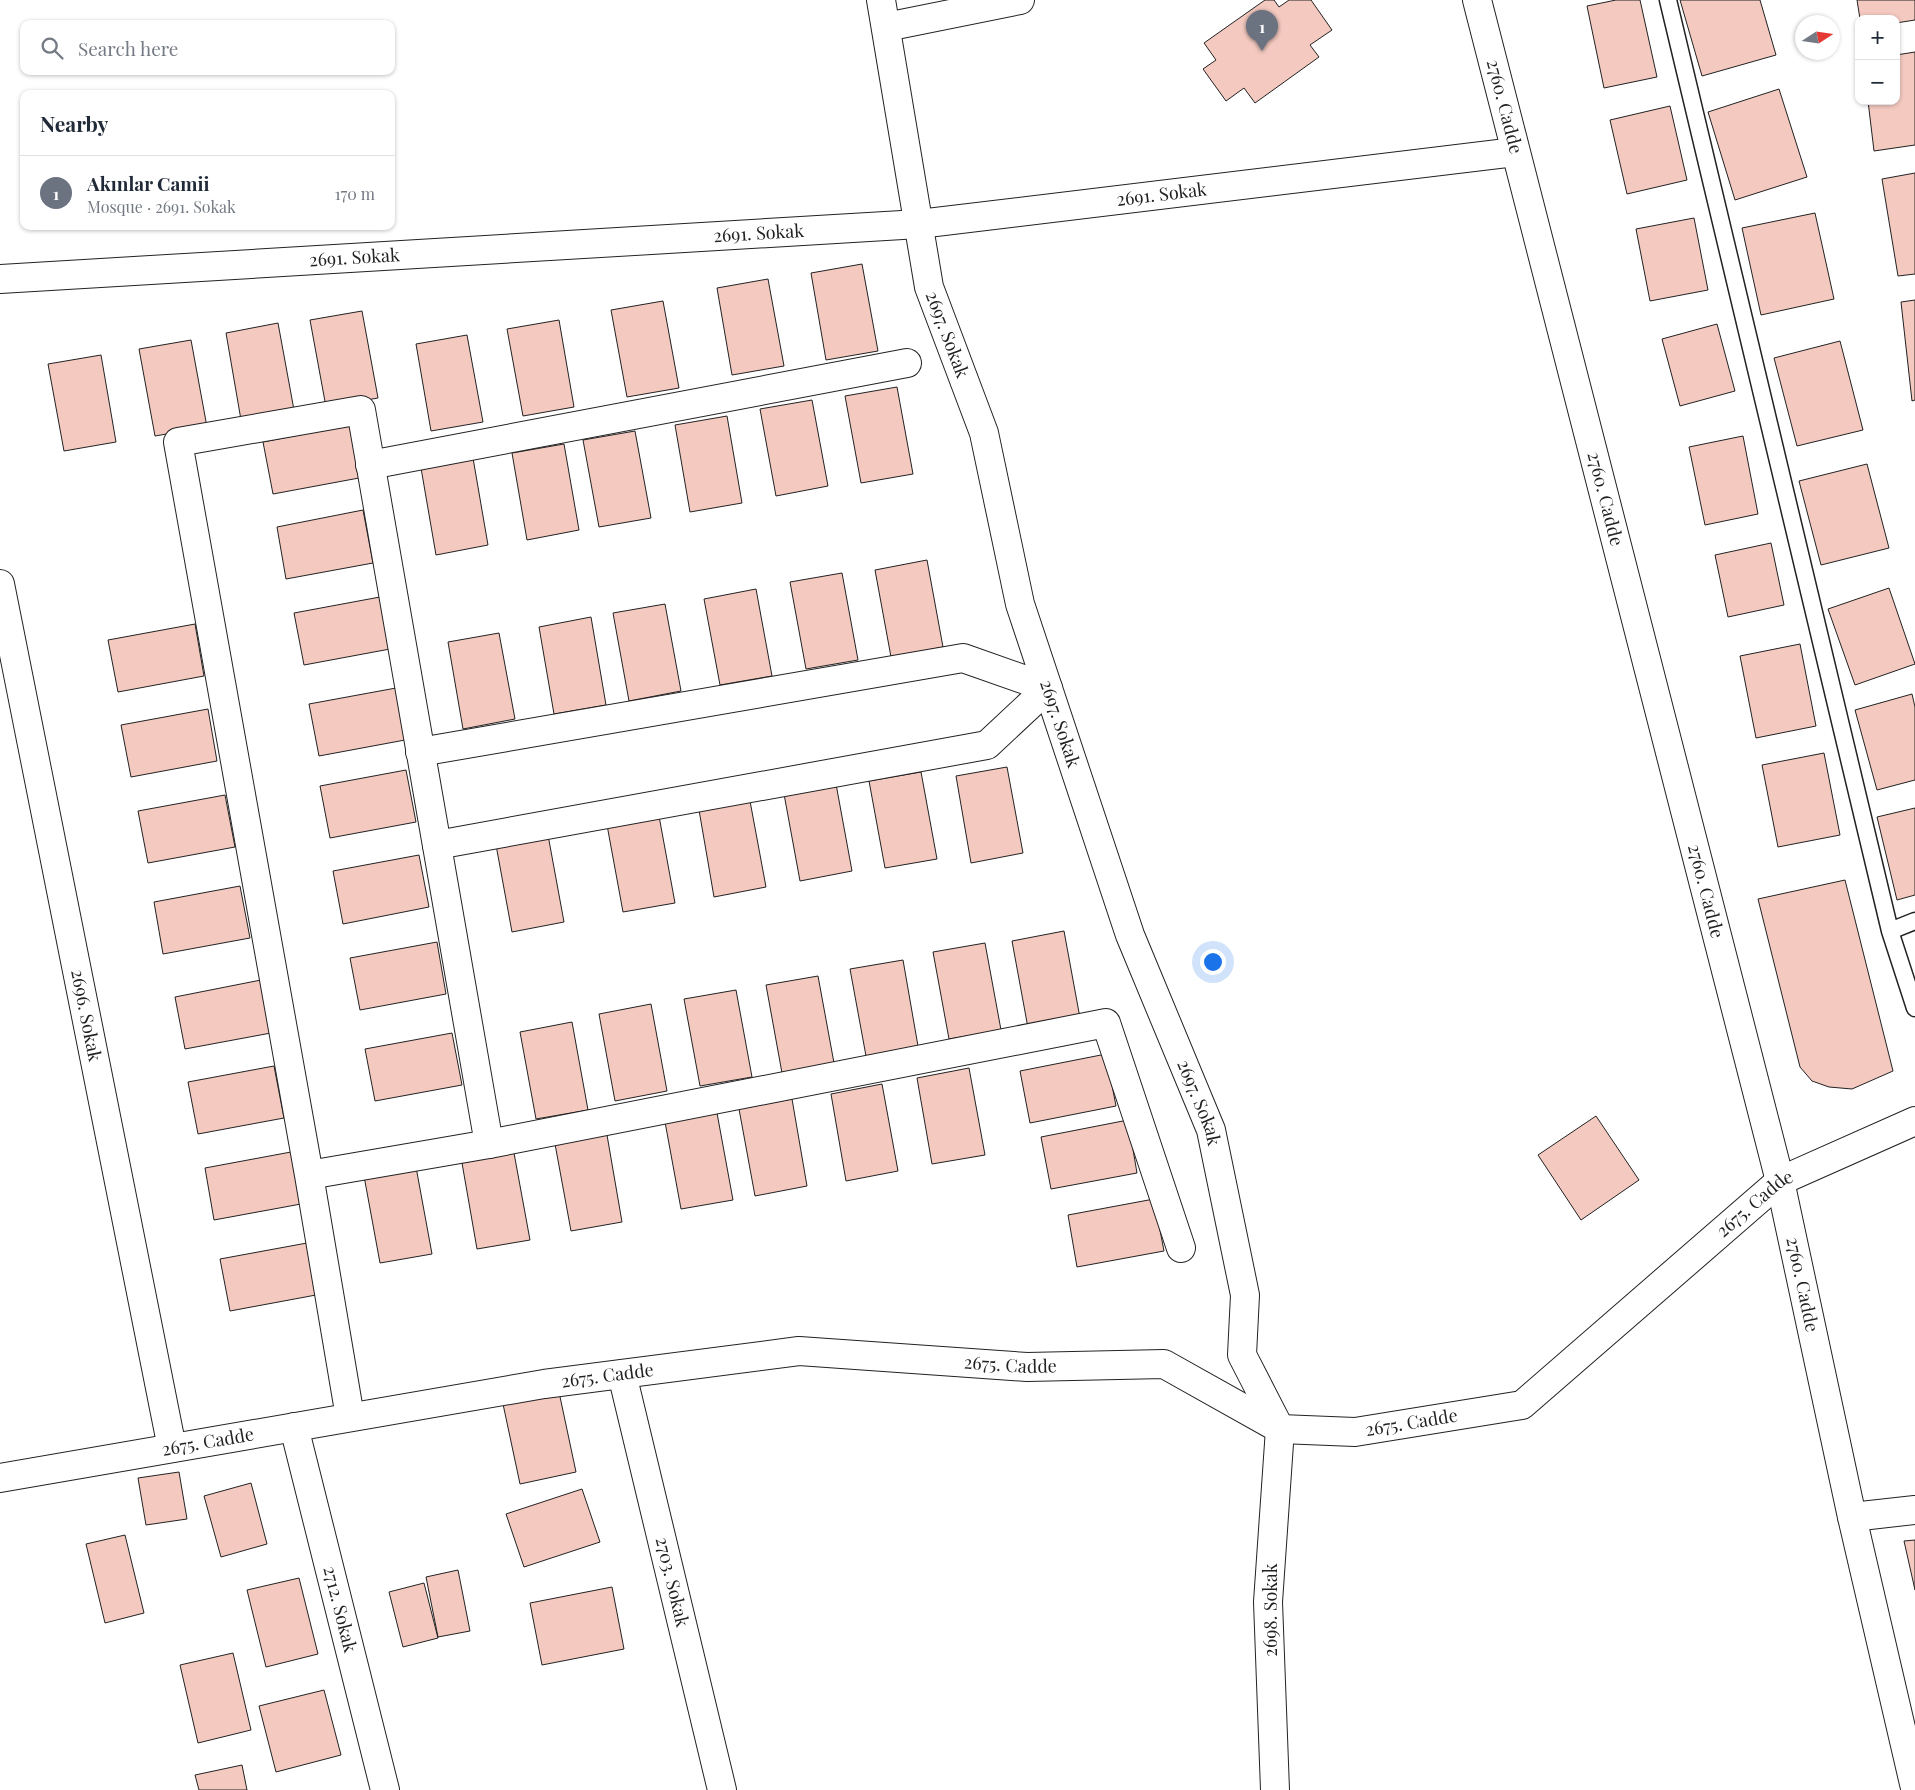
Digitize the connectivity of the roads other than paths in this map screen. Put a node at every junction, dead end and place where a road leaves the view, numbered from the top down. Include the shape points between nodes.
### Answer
1 (882, 0) edge
2 (1020, 0) edge
3 (1477, 0) edge
4 (1668, 0) edge
5 (886, 27) junction
6 (1515, 152) junction
7 (919, 224) junction
8 (0, 279) edge
9 (907, 363) dead end
10 (370, 465) junction
11 (0, 584) edge
12 (1048, 688) junction
13 (420, 752) junction
14 (437, 845) junction
15 (1915, 921) edge
16 (1890, 931) junction
17 (1915, 1008) edge
18 (1915, 1121) edge
19 (490, 1144) junction
20 (309, 1175) junction
21 (1780, 1182) junction
22 (1181, 1248) dead end
23 (622, 1374) junction
24 (350, 1417) junction
25 (294, 1427) junction
26 (1280, 1430) junction
27 (172, 1448) junction
28 (0, 1478) edge
29 (1915, 1510) edge
30 (1852, 1517) junction
31 (1915, 1788) edge
32 (385, 1790) edge
33 (722, 1790) edge
34 (1275, 1790) edge

1 - 5 street, 2697. Sokak
2 - 5 street
3 - 6 street, 2760. Cadde
4 - 16 lane
5 - 7 street, 2697. Sokak
6 - 7 street, 2691. Sokak
6 - 21 street, 2760. Cadde
7 - 8 street, 2691. Sokak
7 - 12 street, 2697. Sokak via 929,287 984,433 1020,604
9 - 10 street
10 - 13 street
10 - 20 street via 360,410 178,442
11 - 27 street, 2696. Sokak
12 - 13 street via 963,658
12 - 14 street via 986,745
12 - 26 street, 2697. Sokak via 1130,935 1212,1130 1245,1295 1242,1355
13 - 14 street
14 - 19 street
15 - 16 lane
16 - 17 lane
18 - 21 street, 2675. Cadde
19 - 20 street
19 - 22 street via 1106,1023
20 - 24 street
21 - 26 street, 2675. Cadde via 1522,1405 1355,1432
21 - 30 street, 2760. Cadde
23 - 24 street, 2675. Cadde
23 - 26 street, 2675. Cadde via 799,1351 1027,1367 1164,1364
23 - 33 street, 2703. Sokak
24 - 25 street, 2675. Cadde
25 - 27 street, 2675. Cadde
25 - 32 street, 2712. Sokak
26 - 34 street, 2698. Sokak via 1268,1602
27 - 28 street, 2675. Cadde
29 - 30 street
30 - 31 street, 2760. Cadde

